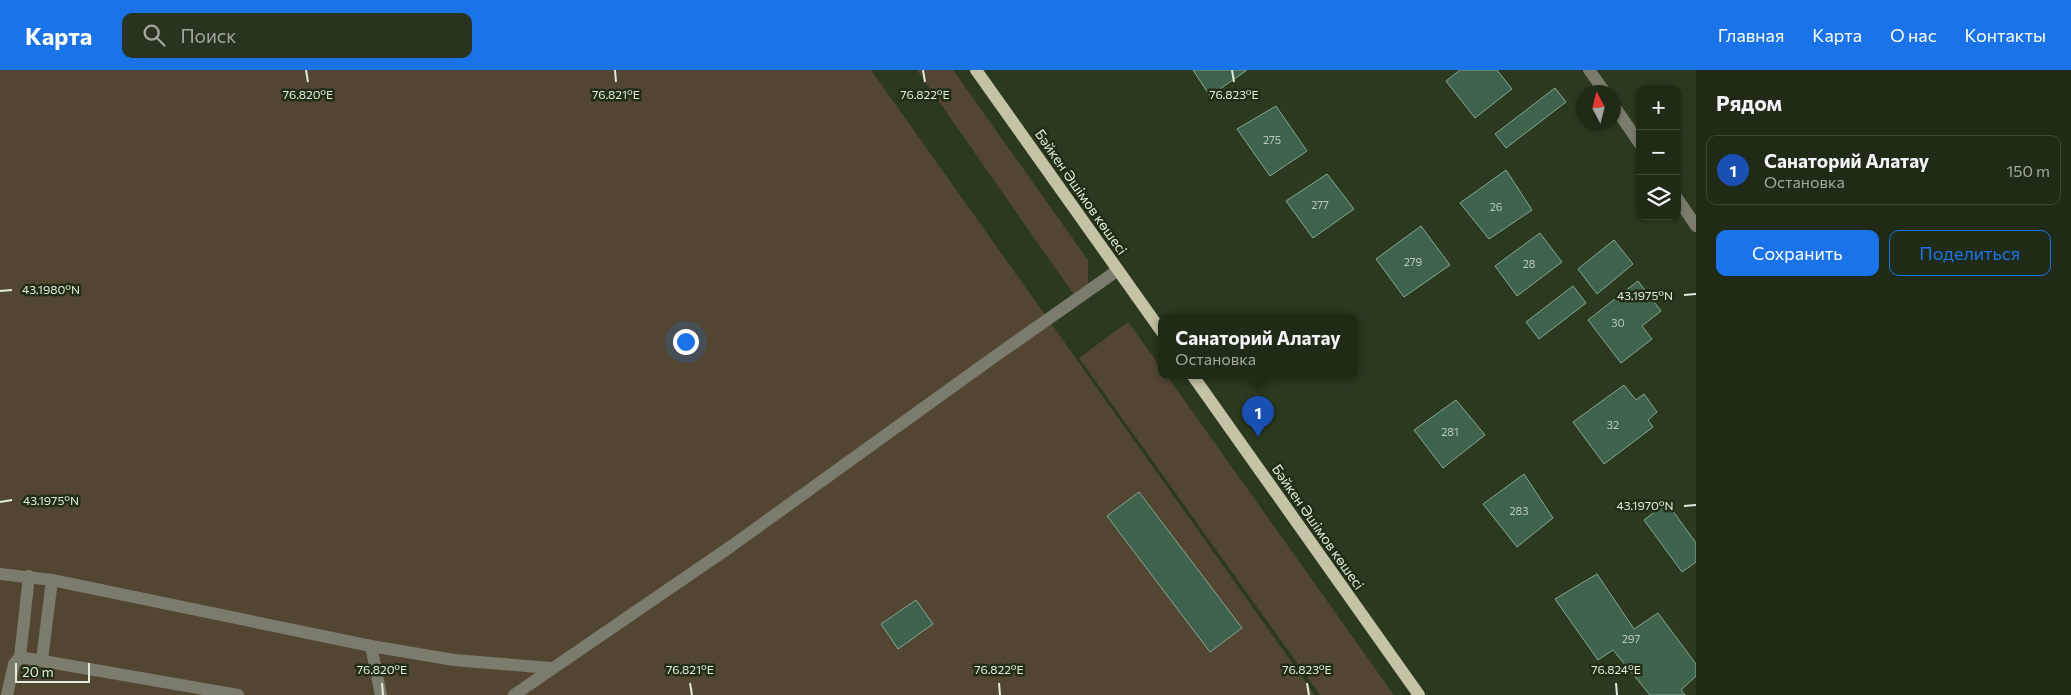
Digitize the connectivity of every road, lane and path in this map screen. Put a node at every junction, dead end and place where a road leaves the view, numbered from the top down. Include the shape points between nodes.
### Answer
1 (976, 70) edge
2 (1589, 70) edge
3 (1599, 85) edge
4 (1621, 116) edge
5 (1636, 138) edge
6 (1681, 204) edge
7 (1696, 226) edge
8 (1118, 270) junction
9 (1158, 326) edge
10 (1195, 379) edge
11 (0, 574) edge
12 (29, 576) junction
13 (52, 580) junction
14 (371, 646) junction
15 (20, 657) junction
16 (42, 660) junction
17 (551, 668) junction
18 (7, 695) edge
19 (238, 695) edge
20 (381, 695) edge
21 (514, 695) edge
22 (1419, 695) edge

1 - 8 main road, Бәйкен Әшімов көшесі
2 - 3 street
4 - 5 street
6 - 7 street
8 - 9 main road, Бәйкен Әшімов көшесі
8 - 17 street via 730,547
10 - 22 main road, Бәйкен Әшімов көшесі
11 - 12 street
12 - 13 street
12 - 15 street
13 - 14 street
13 - 16 street
14 - 17 street via 454,660
14 - 20 street
15 - 16 street
15 - 18 street via 14,664
16 - 19 street
17 - 21 street

